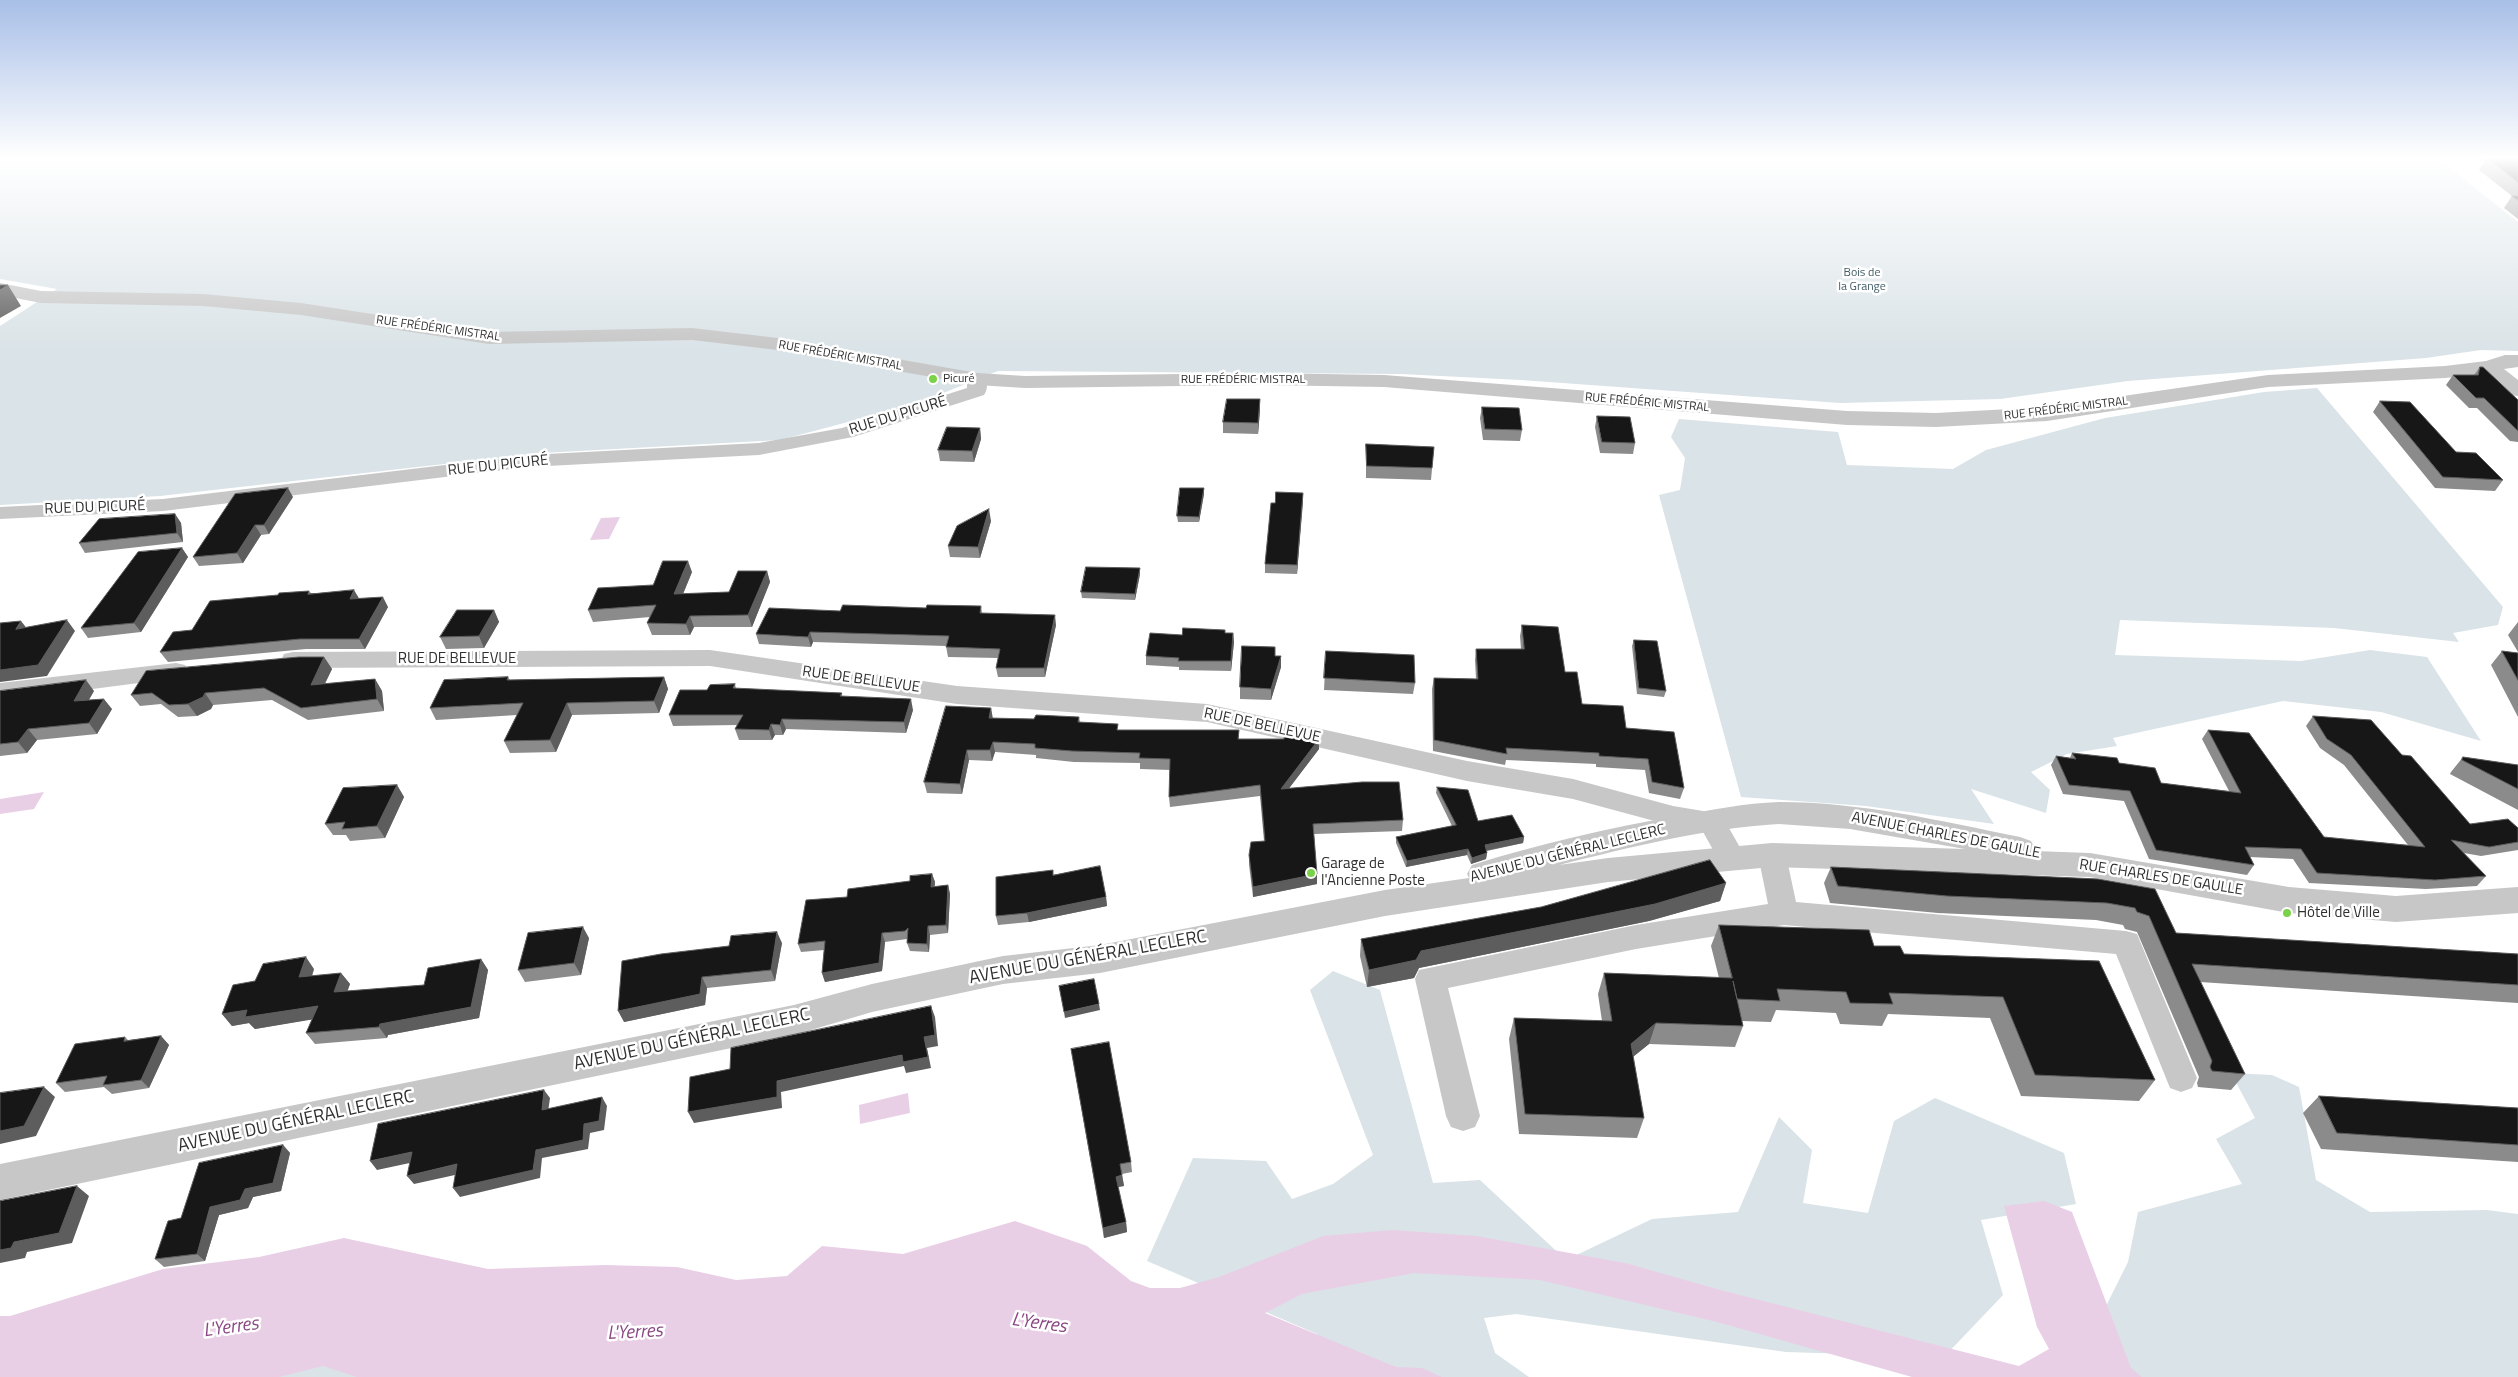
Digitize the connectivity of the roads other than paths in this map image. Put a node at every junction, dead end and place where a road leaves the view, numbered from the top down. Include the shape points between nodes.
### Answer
1 (0, 289) edge
2 (2518, 361) edge
3 (2489, 367) junction
4 (977, 379) junction
5 (2518, 390) edge
6 (0, 513) edge
7 (267, 663) edge
8 (200, 669) edge
9 (0, 692) edge
10 (1758, 815) junction
11 (1711, 821) junction
12 (1772, 855) junction
13 (1732, 858) junction
14 (2090, 864) junction
15 (2518, 900) edge
16 (1385, 903) junction
17 (1784, 913) junction
18 (2181, 1078) dead end
19 (1463, 1116) dead end
20 (0, 1182) edge

1 - 4 street, RUE FRÉDÉRIC MISTRAL via 41,297 203,300 291,308 488,338 692,334 778,344
2 - 3 street, RUE FRÉDÉRIC MISTRAL via 2505,361
3 - 4 street, RUE FRÉDÉRIC MISTRAL via 2297,378 2047,414 1936,420 1733,411 1384,381 1025,382
3 - 5 street
4 - 6 street, RUE DU PICURÉ via 977,391 953,400 846,433 759,449 528,461 163,505
7 - 11 street, RUE DE BELLEVUE via 306,659 710,658 957,695 1207,712 1467,770 1573,789 1673,816
8 - 9 street
10 - 11 street, AVENUE CHARLES DE GAULLE
10 - 12 street
10 - 14 street, AVENUE CHARLES DE GAULLE via 1790,813 1860,819
11 - 13 street
11 - 16 street, AVENUE DU GÉNÉRAL LECLERC via 1640,834 1519,864
12 - 13 street, AVENUE DU GÉNÉRAL LECLERC
12 - 14 street, RUE CHARLES DE GAULLE
12 - 17 street
13 - 16 street, AVENUE DU GÉNÉRAL LECLERC via 1608,870
14 - 15 street, RUE CHARLES DE GAULLE via 2289,900 2396,910
16 - 20 street, AVENUE DU GÉNÉRAL LECLERC via 1100,959 1003,970 872,998 794,1020
17 - 18 street via 2126,943
17 - 19 street via 1636,937 1430,978

